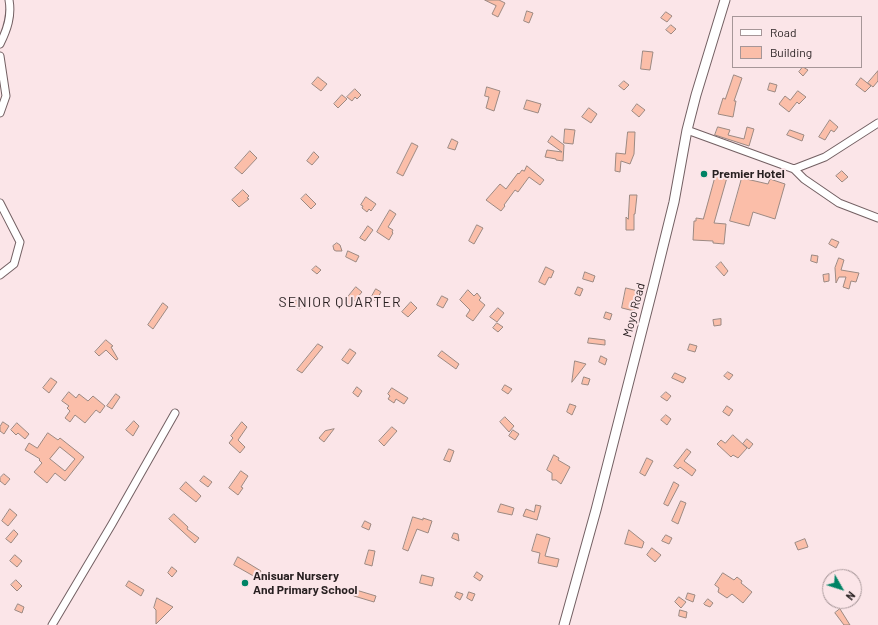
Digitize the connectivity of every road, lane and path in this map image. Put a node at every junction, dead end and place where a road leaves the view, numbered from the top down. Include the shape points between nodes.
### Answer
1 (9, 0) edge
2 (724, 0) edge
3 (0, 44) edge
4 (0, 56) edge
5 (0, 113) edge
6 (878, 123) edge
7 (687, 130) junction
8 (794, 168) junction
9 (0, 203) edge
10 (878, 218) edge
11 (0, 275) edge
12 (175, 414) dead end
13 (52, 625) edge
14 (564, 625) edge

1 - 3 street via 8,28
2 - 7 main road, Moyo Road
4 - 5 street via 6,96
6 - 8 street via 826,157
7 - 8 street
7 - 14 main road, Moyo Road via 674,202 653,287
8 - 10 street via 804,179 839,203
9 - 11 street via 20,242 14,264
12 - 13 street

